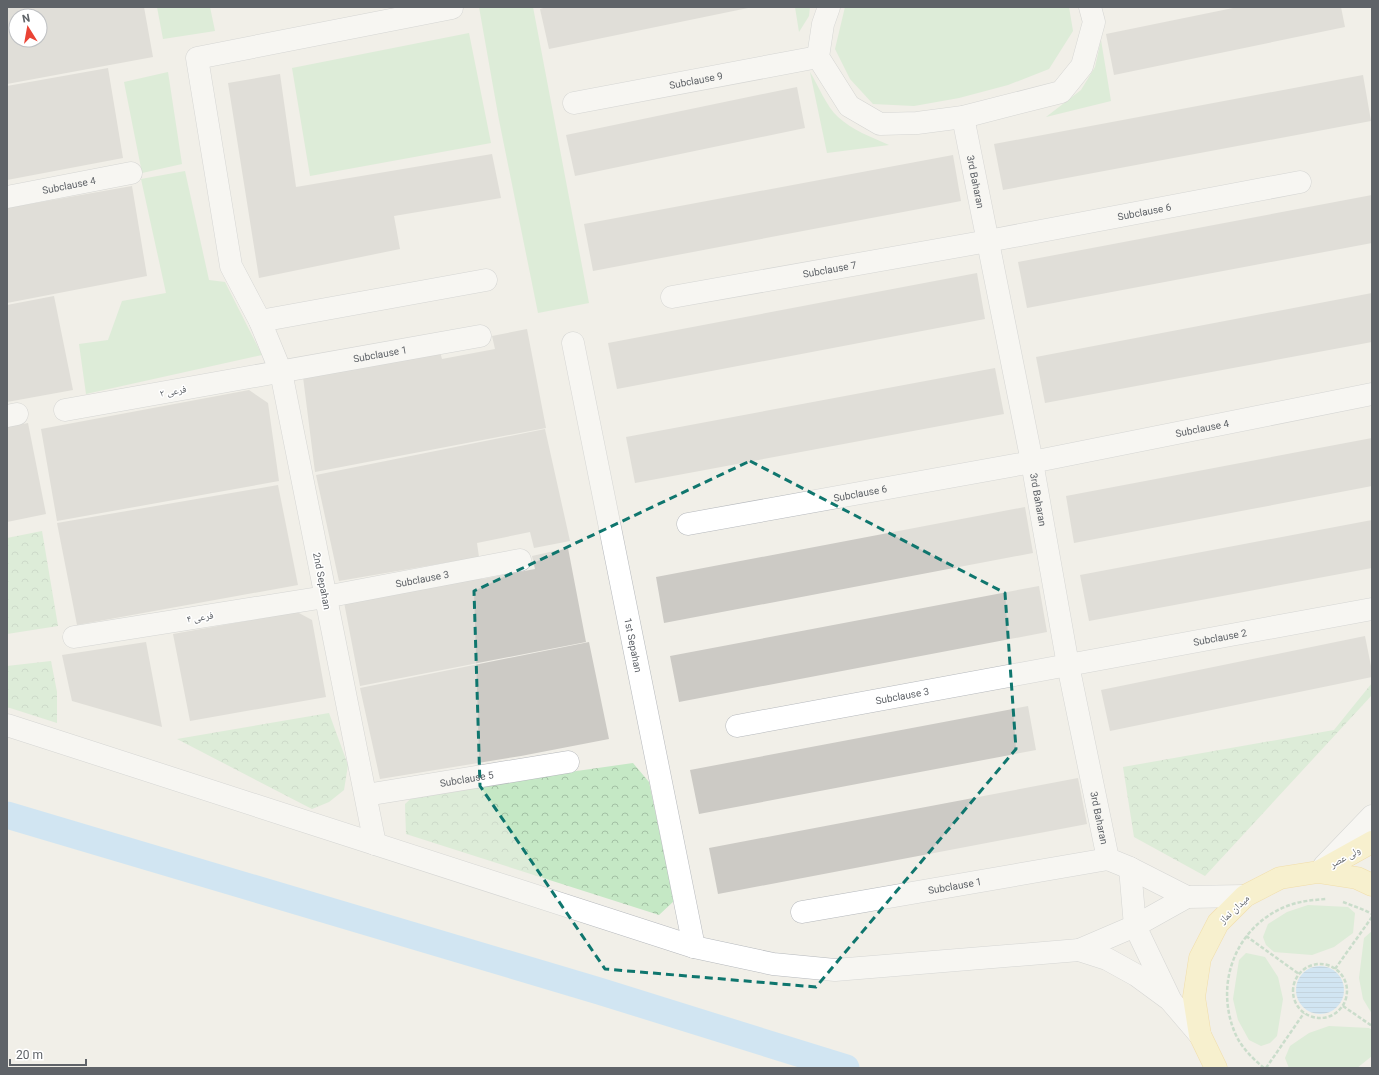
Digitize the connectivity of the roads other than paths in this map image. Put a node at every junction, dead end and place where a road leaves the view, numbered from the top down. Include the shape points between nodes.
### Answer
1 (452, 7) edge
2 (828, 7) edge
3 (1090, 7) edge
4 (818, 57) junction
5 (574, 103) dead end
6 (963, 117) junction
7 (131, 173) dead end
8 (1300, 182) dead end
9 (7, 197) edge
10 (988, 241) junction
11 (486, 280) dead end
12 (672, 297) dead end
13 (260, 321) junction
14 (480, 336) dead end
15 (573, 343) dead end
16 (281, 372) junction
17 (1372, 394) edge
18 (65, 410) dead end
19 (1032, 462) junction
20 (688, 524) dead end
21 (520, 560) dead end
22 (325, 597) junction
23 (1372, 609) edge
24 (74, 637) dead end
25 (1068, 665) junction
26 (7, 725) edge
27 (737, 726) dead end
28 (568, 762) dead end
29 (366, 795) junction
30 (1372, 816) edge
31 (1372, 842) edge
32 (375, 844) junction
33 (1108, 859) junction
34 (1130, 868) junction
35 (1318, 872) junction
36 (1372, 885) edge
37 (1245, 896) junction
38 (1187, 897) junction
39 (802, 912) dead end
40 (1135, 926) junction
41 (694, 948) junction
42 (1079, 950) junction
43 (1170, 1000) junction
44 (1200, 1035) junction
45 (1216, 1068) edge

1 - 13 street, 2nd Sepahan via 197,58 231,266
2 - 4 street
3 - 6 street via 1094,22 1082,66 1061,92
4 - 5 street, Subclause 9
4 - 6 street via 849,106 880,124 917,123
6 - 10 street, 3rd Baharan
7 - 9 street, Subclause 4
8 - 10 street, Subclause 6
10 - 12 street, Subclause 7
10 - 19 street, 3rd Baharan
11 - 13 street
13 - 16 street, 2nd Sepahan
14 - 16 street, Subclause 1
15 - 41 street, 1st Sepahan
16 - 18 street, فرعی ۲
16 - 22 street, 2nd Sepahan
17 - 19 street, Subclause 4
19 - 20 street, Subclause 6
19 - 25 street, 3rd Baharan
21 - 22 street, Subclause 3
22 - 24 street, فرعی ۴
22 - 29 street, 2nd Sepahan
23 - 25 street, Subclause 2
25 - 27 street, Subclause 3
25 - 33 street, 3rd Baharan
26 - 32 street
28 - 29 street, Subclause 5
29 - 32 street, 2nd Sepahan
30 - 35 street
31 - 35 main road, ولی عصر
32 - 41 street
33 - 34 street, 3rd Baharan
33 - 39 street, Subclause 1
34 - 38 street, 3rd Baharan
34 - 40 street
35 - 36 main road, میدان نماز via 1357,878
35 - 37 main road, میدان نماز via 1280,878
37 - 38 street
37 - 44 main road, میدان نماز via 1218,923 1200,958 1194,997
38 - 40 street
40 - 42 street
40 - 43 street
41 - 42 street via 773,964 835,970
42 - 43 street via 1107,959 1136,975
43 - 44 street
44 - 45 main road, میدان نماز

